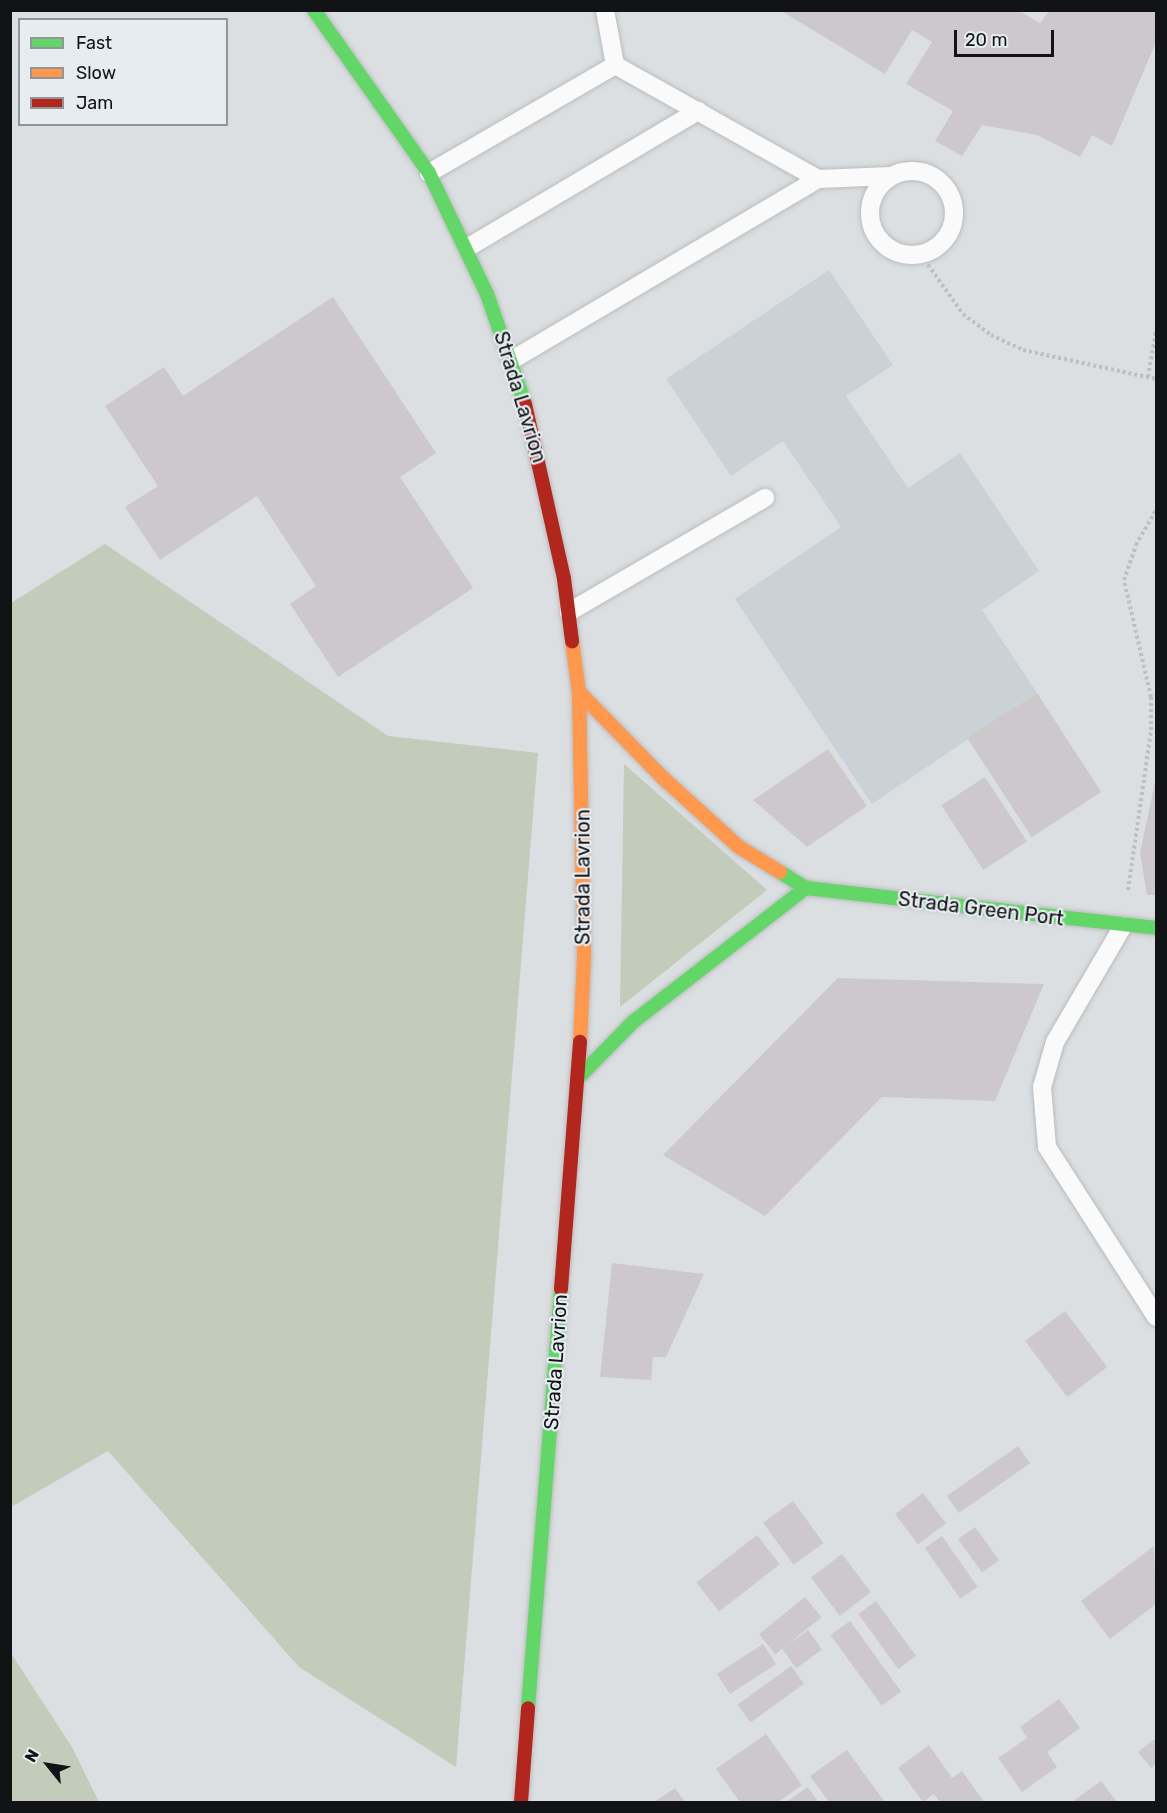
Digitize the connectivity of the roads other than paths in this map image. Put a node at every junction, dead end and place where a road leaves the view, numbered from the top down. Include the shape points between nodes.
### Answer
1 (314, 10) edge
2 (605, 10) edge
3 (615, 65) junction
4 (698, 111) junction
5 (429, 173) junction
6 (891, 176) junction
7 (818, 179) junction
8 (467, 248) junction
9 (512, 360) junction
10 (765, 498) dead end
11 (569, 612) junction
12 (579, 692) junction
13 (806, 888) junction
14 (1123, 926) junction
15 (1156, 928) edge
16 (578, 1078) junction
17 (1156, 1317) edge
18 (521, 1803) edge

1 - 5 main road, Strada Lavrion
2 - 3 lane
3 - 4 lane
3 - 5 lane
4 - 7 lane
4 - 8 lane
5 - 8 main road, Strada Lavrion
6 - 6 lane via 920,171 944,186 952,198 955,212 945,240 921,255 907,256 884,245 870,222 873,196
6 - 7 lane
7 - 9 lane
8 - 9 main road, Strada Lavrion
9 - 11 main road, Strada Lavrion via 532,426
10 - 11 lane
11 - 12 main road, Strada Lavrion
12 - 13 main road, Strada Green Port via 662,777 739,847
12 - 16 main road, Strada Lavrion via 584,958
13 - 14 main road, Strada Green Port
13 - 16 main road via 633,1022
14 - 15 main road, Strada Green Port
14 - 17 lane via 1055,1042 1042,1086 1046,1137 1047,1148
16 - 18 main road, Strada Lavrion

